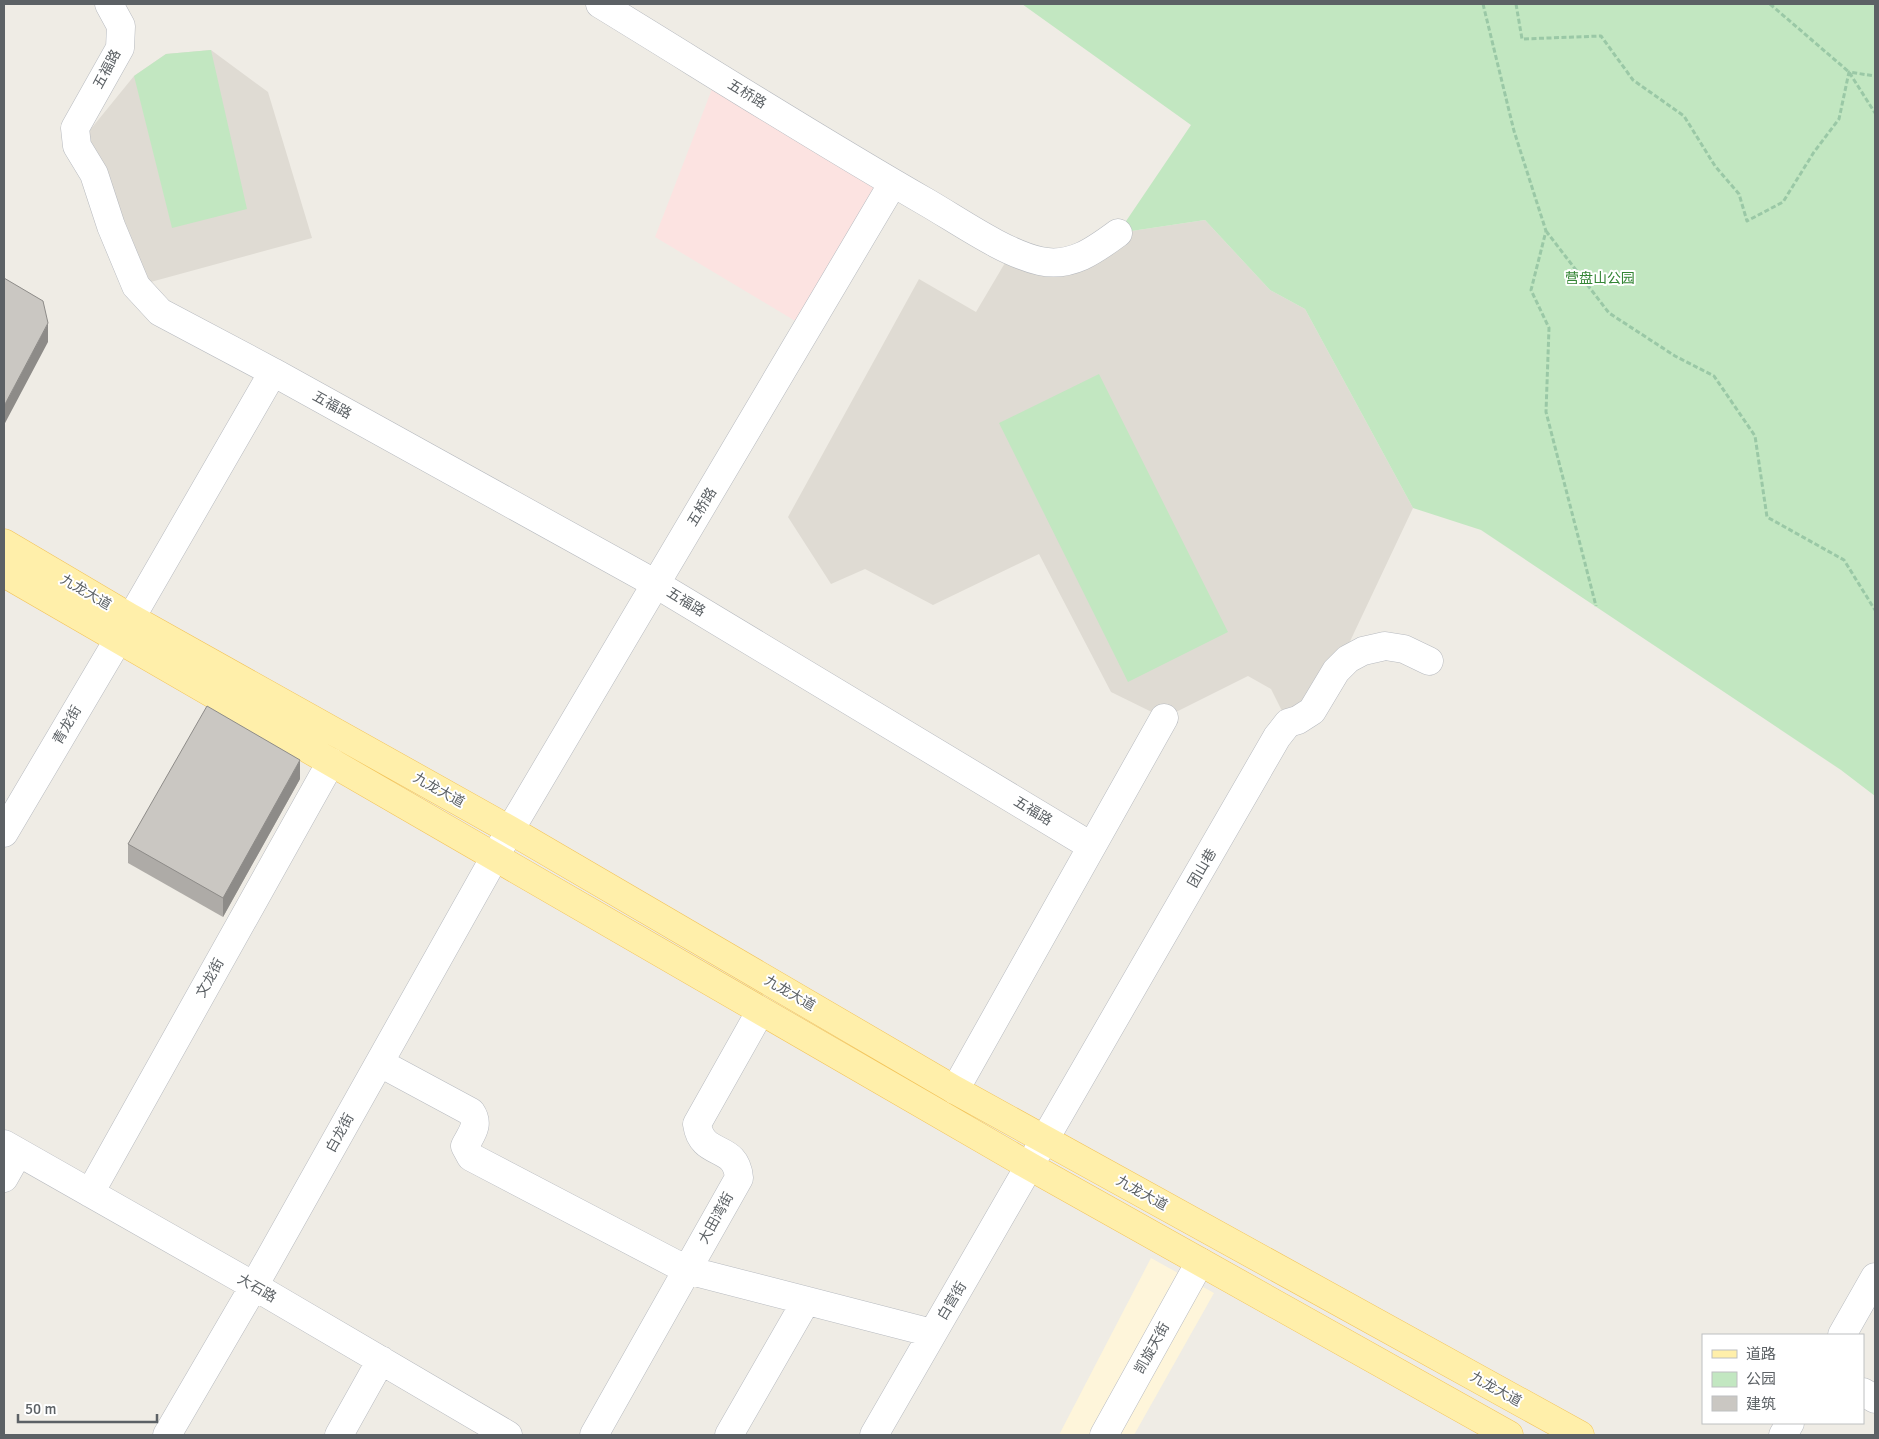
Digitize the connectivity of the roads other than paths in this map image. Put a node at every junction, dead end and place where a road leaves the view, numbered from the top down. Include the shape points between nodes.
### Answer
1 (109, 4) edge
2 (600, 4) edge
3 (893, 183) junction
4 (1118, 233) dead end
5 (273, 372) junction
6 (4, 543) edge
7 (4, 573) edge
8 (656, 584) junction
9 (125, 629) junction
10 (1428, 661) dead end
11 (1164, 718) dead end
12 (331, 762) junction
13 (510, 830) junction
14 (4, 833) edge
15 (1092, 846) junction
16 (496, 858) junction
17 (760, 1012) junction
18 (380, 1063) junction
19 (955, 1090) junction
20 (1044, 1140) junction
21 (11, 1148) edge
22 (1031, 1167) junction
23 (4, 1178) edge
24 (90, 1193) junction
25 (1200, 1262) junction
26 (687, 1270) junction
27 (1875, 1277) edge
28 (254, 1286) junction
29 (806, 1301) junction
30 (932, 1333) junction
31 (1843, 1334) edge
32 (381, 1360) junction
33 (1864, 1393) edge
34 (1875, 1399) edge
35 (1789, 1424) edge
36 (342, 1434) edge
37 (167, 1435) edge
38 (508, 1435) edge
39 (594, 1435) edge
40 (730, 1435) edge
41 (874, 1435) edge
42 (1104, 1435) edge
43 (1509, 1435) edge
44 (1580, 1435) edge
45 (1783, 1435) edge

1 - 5 street, 五福路 via 121,26 120,48 75,128 77,146 94,174 136,286 160,312
2 - 3 street, 五桥路
3 - 4 street, 五桥路 via 1012,251 1040,261 1068,262 1092,252
3 - 8 street, 五桥路
5 - 8 street, 五福路
5 - 9 street
6 - 9 main road, 九龙大道
7 - 9 main road, 九龙大道
8 - 13 street, 五桥路
8 - 15 street, 五福路
9 - 12 main road, 九龙大道
9 - 13 main road, 九龙大道
9 - 14 street, 青龙街
10 - 20 street, 团山巷 via 1404,649 1385,646 1363,651 1336,671 1312,711 1288,723
11 - 15 street
12 - 16 main road, 九龙大道
12 - 24 street, 文龙街
13 - 16 street, 白龙街
13 - 19 main road, 九龙大道
15 - 19 street
16 - 17 main road, 九龙大道
16 - 18 street, 白龙街
17 - 22 main road, 九龙大道
17 - 26 street, 大田湾街 via 698,1124 705,1144 732,1158 738,1166 739,1178
18 - 26 street via 471,1112 476,1126 464,1146 471,1157
18 - 28 street, 白龙街
19 - 20 main road, 九龙大道
20 - 22 street, 团山巷
20 - 44 main road, 九龙大道
21 - 23 street
21 - 24 street, 大石路
22 - 25 main road, 九龙大道
22 - 30 street, 白营街
24 - 28 street, 大石路
25 - 42 street, 凯旋天街
25 - 43 main road, 九龙大道
26 - 29 street
26 - 39 street, 大田湾街
27 - 31 street
28 - 32 street, 大石路
28 - 37 street, 白龙街
29 - 30 street
29 - 40 street
30 - 41 street, 白营街
32 - 36 street
32 - 38 street, 大石路
33 - 34 street
35 - 45 street

